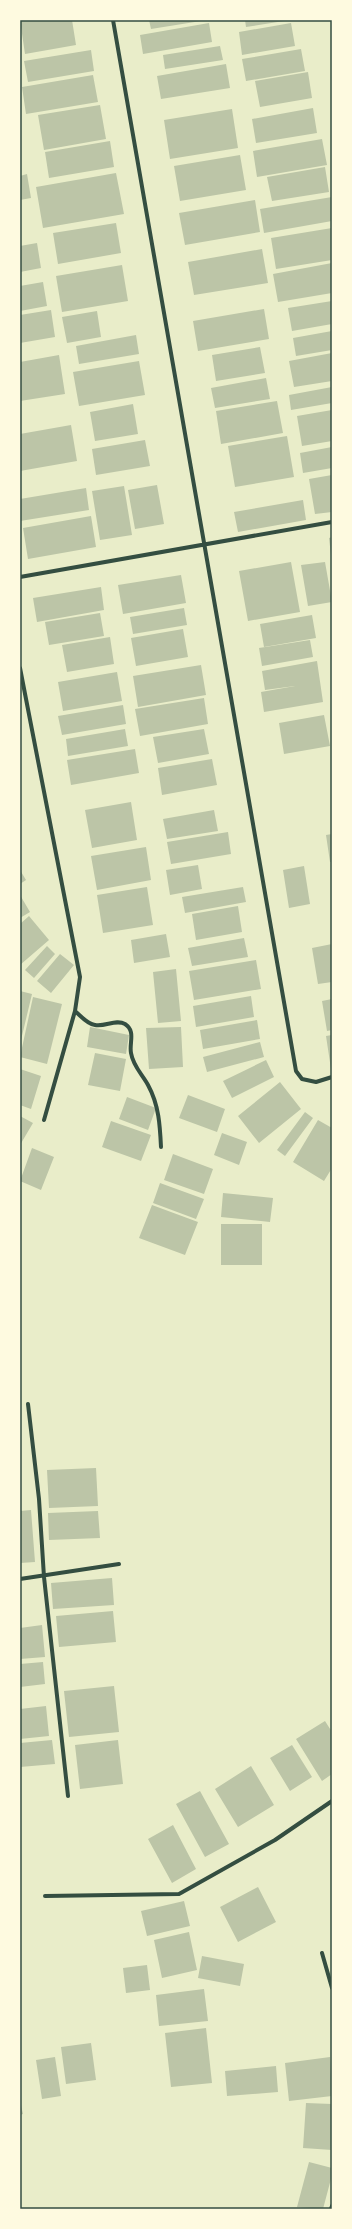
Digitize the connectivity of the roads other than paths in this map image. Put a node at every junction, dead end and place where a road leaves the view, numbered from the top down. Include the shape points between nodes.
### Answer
1 (113, 20) edge
2 (332, 522) edge
3 (205, 545) junction
4 (20, 577) edge
5 (20, 668) edge
6 (75, 1011) junction
7 (332, 1077) edge
8 (44, 1120) dead end
9 (161, 1148) dead end
10 (28, 1404) dead end
11 (119, 1564) dead end
12 (44, 1577) junction
13 (20, 1579) edge
14 (68, 1796) dead end
15 (332, 1801) edge
16 (45, 1896) dead end
17 (322, 1953) dead end
18 (332, 1988) edge
19 (332, 2206) edge
20 (331, 2209) edge

1 - 3 street
2 - 3 street
3 - 4 street
3 - 7 street via 296,1072 302,1079 316,1082
5 - 6 street via 80,977
6 - 8 street
6 - 9 street via 85,1021 95,1025 118,1022 130,1028 130,1052 133,1062 148,1084 160,1118
10 - 12 street via 39,1499
11 - 12 street
12 - 13 street
12 - 14 street
15 - 16 street via 275,1840 179,1894
17 - 18 street
19 - 20 street

